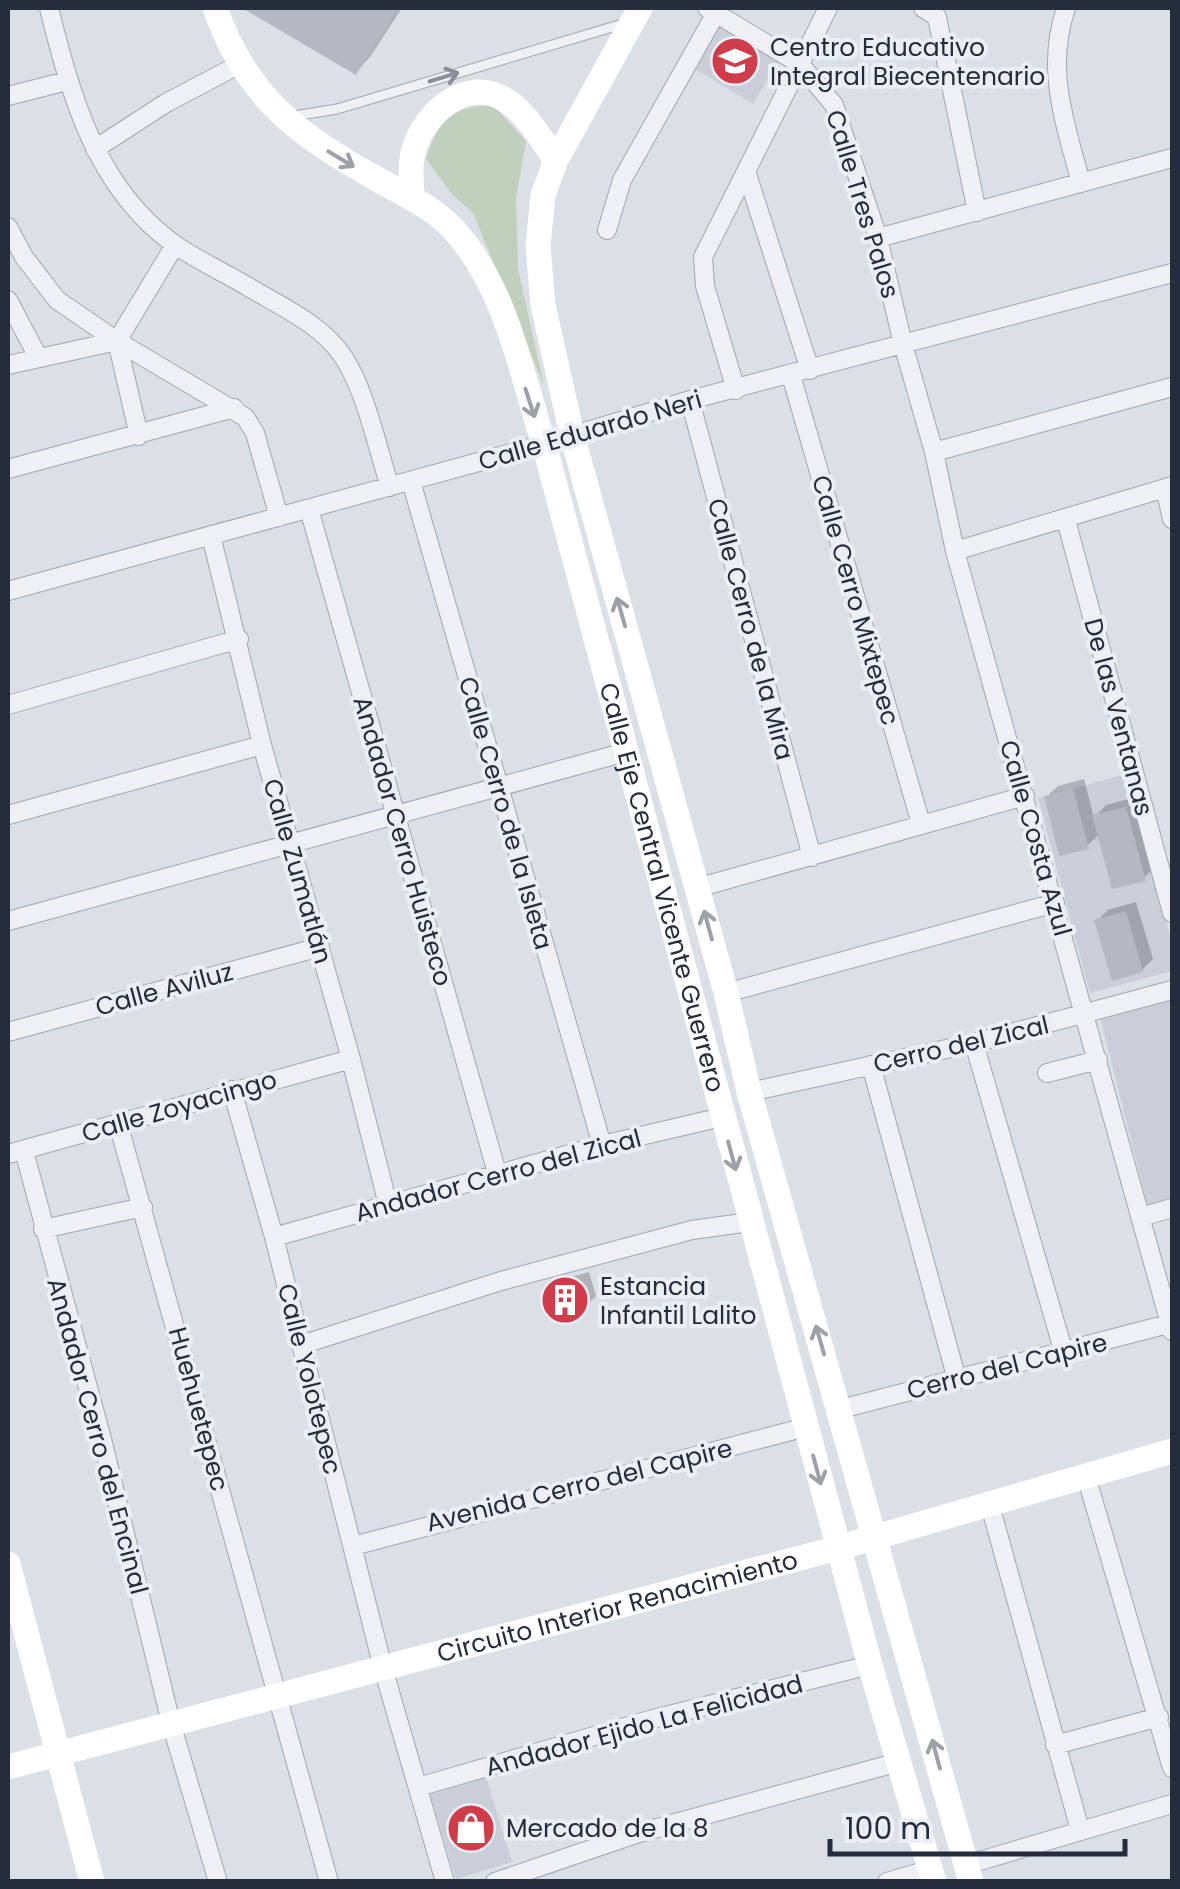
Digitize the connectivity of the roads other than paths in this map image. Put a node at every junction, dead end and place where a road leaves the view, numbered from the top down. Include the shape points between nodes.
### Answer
1 (49, 8) edge
2 (214, 8) edge
3 (828, 8) edge
4 (1066, 8) edge
5 (711, 10) edge
6 (934, 11) edge
7 (636, 14) edge
8 (240, 64) junction
9 (800, 64) junction
10 (67, 82) junction
11 (8, 96) edge
12 (282, 118) junction
13 (95, 149) junction
14 (1172, 158) edge
15 (556, 160) junction
16 (746, 171) junction
17 (1082, 183) junction
18 (412, 199) junction
19 (977, 212) junction
20 (8, 228) edge
21 (607, 230) dead end
22 (878, 238) junction
23 (175, 244) junction
24 (1172, 274) edge
25 (8, 300) edge
26 (116, 340) junction
27 (903, 344) junction
28 (38, 357) junction
29 (8, 364) edge
30 (810, 370) junction
31 (791, 375) junction
32 (1172, 387) edge
33 (736, 390) junction
34 (690, 400) junction
35 (234, 408) junction
36 (572, 435) junction
37 (139, 436) junction
38 (544, 444) junction
39 (934, 452) junction
40 (8, 469) edge
41 (411, 481) junction
42 (390, 487) junction
43 (1168, 487) edge
44 (308, 509) junction
45 (279, 517) junction
46 (1172, 519) edge
47 (1066, 520) junction
48 (211, 536) junction
49 (955, 551) junction
50 (8, 591) edge
51 (239, 639) junction
52 (8, 705) edge
53 (262, 745) junction
54 (626, 752) junction
55 (498, 789) junction
56 (1024, 796) junction
57 (8, 814) edge
58 (397, 814) junction
59 (920, 824) junction
60 (291, 844) junction
61 (812, 858) junction
62 (698, 888) junction
63 (1055, 903) junction
64 (1172, 909) edge
65 (8, 921) edge
66 (320, 946) junction
67 (1172, 990) edge
68 (726, 994) junction
69 (1085, 1014) junction
70 (8, 1032) edge
71 (974, 1042) junction
72 (351, 1059) junction
73 (1098, 1060) junction
74 (872, 1066) junction
75 (1048, 1073) dead end
76 (232, 1090) junction
77 (749, 1092) junction
78 (722, 1117) junction
79 (118, 1124) junction
80 (602, 1145) junction
81 (16, 1152) edge
82 (497, 1173) junction
83 (388, 1205) junction
84 (143, 1207) junction
85 (1172, 1208) edge
86 (1141, 1217) junction
87 (750, 1222) junction
88 (43, 1229) junction
89 (274, 1236) junction
90 (1172, 1326) edge
91 (301, 1345) junction
92 (1064, 1353) junction
93 (957, 1380) junction
94 (840, 1409) junction
95 (806, 1426) junction
96 (1172, 1451) edge
97 (1086, 1476) junction
98 (990, 1505) junction
99 (876, 1538) junction
100 (353, 1546) junction
101 (838, 1548) junction
102 (8, 1564) edge
103 (870, 1665) junction
104 (383, 1668) junction
105 (278, 1696) junction
106 (1159, 1716) junction
107 (171, 1722) junction
108 (1055, 1744) junction
109 (58, 1754) junction
110 (899, 1762) junction
111 (8, 1767) edge
112 (1172, 1768) edge
113 (418, 1786) junction
114 (1172, 1804) edge
115 (1080, 1830) junction
116 (969, 1873) edge
117 (932, 1875) edge
118 (92, 1882) edge
119 (218, 1882) edge
120 (330, 1882) edge
121 (444, 1882) edge
122 (495, 1882) edge
123 (888, 1882) edge

1 - 10 street
2 - 8 main road, Calle Eje Central Vicente Guerrero
3 - 9 street
4 - 17 street via 1054,65
5 - 9 street, Calle Tres Palos
5 - 21 street via 622,180
6 - 19 street
12 -> 7 lane via 338,109
7 - 15 main road, Calle Eje Central Vicente Guerrero
8 - 12 main road, Calle Eje Central Vicente Guerrero
8 - 13 street
9 - 16 street
9 - 22 street, Calle Tres Palos via 834,104
10 - 11 street
10 - 13 street
12 -> 18 main road, Calle Eje Central Vicente Guerrero
13 - 23 street via 117,190
14 - 17 street
15 - 18 main road via 526,117 498,96 456,98 420,132 412,156
15 - 36 main road, Calle Eje Central Vicente Guerrero via 543,195 538,246 543,306
16 - 30 street
16 - 33 street via 703,257 705,286
17 - 19 street
18 -> 38 main road, Calle Eje Central Vicente Guerrero via 451,226 494,289
19 - 22 street
20 - 26 street via 57,300
22 - 27 street, Calle Tres Palos
23 - 26 street
23 - 42 street via 320,330 351,373
24 - 27 street, Calle Eduardo Neri
25 - 28 street
26 - 28 street
26 - 35 street
26 - 37 street
27 - 30 street, Calle Eduardo Neri
27 - 39 street, Calle Costa Azul
28 - 29 street
30 - 31 street, Calle Eduardo Neri
31 - 33 street, Calle Eduardo Neri
31 - 59 street, Calle Cerro Mixtepec
32 - 39 street
33 - 34 street, Calle Eduardo Neri
34 - 36 street, Calle Eduardo Neri
34 - 61 street, Calle Cerro de la Mira
35 - 37 street
35 - 45 street via 255,433
36 - 38 street, Calle Eduardo Neri
62 -> 36 main road, Calle Eje Central Vicente Guerrero
37 - 40 street
38 - 41 street, Calle Eduardo Neri
38 - 54 main road, Calle Eje Central Vicente Guerrero
39 - 49 street, Calle Costa Azul
41 - 42 street, Calle Eduardo Neri
41 - 55 street, Calle Cerro de la Isleta
42 - 44 street, Calle Eduardo Neri
43 - 46 street
43 - 47 street
44 - 45 street, Calle Eduardo Neri
44 - 58 street, Andador Cerro Huisteco
45 - 48 street, Calle Eduardo Neri
47 - 49 street
47 - 64 street, De las Ventanas
48 - 50 street, Calle Eduardo Neri
48 - 51 street, Calle Zumatlán
49 - 56 street, Calle Costa Azul
51 - 52 street
51 - 53 street, Calle Zumatlán
53 - 57 street
53 - 60 street, Calle Zumatlán
54 - 55 street
54 - 78 main road, Calle Eje Central Vicente Guerrero
55 - 58 street
55 - 80 street, Calle Cerro de la Isleta
56 - 59 street
56 - 63 street, Calle Costa Azul
58 - 60 street
58 - 82 street, Andador Cerro Huisteco
59 - 61 street
60 - 65 street
60 - 66 street, Calle Zumatlán
61 - 62 street
68 -> 62 main road, Calle Eje Central Vicente Guerrero
63 - 68 street
63 - 69 street, Calle Costa Azul
66 - 70 street, Calle Aviluz
66 - 72 street, Calle Zumatlán
67 - 69 street, Cerro del Zical
68 - 77 main road, Calle Eje Central Vicente Guerrero
69 - 71 street, Cerro del Zical
69 - 73 street, Calle Costa Azul
71 - 74 street, Cerro del Zical
71 - 92 street
72 - 76 street, Calle Zoyacingo
72 - 83 street, Calle Zumatlán
73 - 75 street
73 - 86 street, Calle Costa Azul
74 - 77 street, Cerro del Zical
74 - 93 street
76 - 79 street, Calle Zoyacingo
76 - 89 street, Calle Yolotepec
94 -> 77 main road, Calle Eje Central Vicente Guerrero
78 - 80 street, Andador Cerro del Zical
78 -> 87 main road, Calle Eje Central Vicente Guerrero
79 - 81 street, Calle Zoyacingo
79 - 84 street, Huehuetepec
80 - 82 street, Andador Cerro del Zical
81 - 88 street, Andador Cerro del Encinal
82 - 83 street, Andador Cerro del Zical
83 - 89 street, Andador Cerro del Zical
84 - 88 street
84 - 105 street, Huehuetepec
85 - 86 street
86 - 90 street, Calle Costa Azul
87 - 91 street via 692,1230 502,1281
87 - 95 main road, Calle Eje Central Vicente Guerrero
88 - 107 street, Andador Cerro del Encinal
89 - 91 street, Calle Yolotepec
90 - 92 street, Cerro del Capire
91 - 100 street, Calle Yolotepec
92 - 93 street, Cerro del Capire
93 - 94 street, Cerro del Capire
94 - 99 main road, Calle Eje Central Vicente Guerrero
95 - 100 street, Avenida Cerro del Capire
95 -> 101 main road, Calle Eje Central Vicente Guerrero
96 - 97 main road, Circuito Interior Renacimiento
97 - 98 main road, Circuito Interior Renacimiento
97 - 106 street
98 - 99 main road, Circuito Interior Renacimiento
98 - 108 street
99 - 101 main road, Circuito Interior Renacimiento
116 -> 99 main road, Calle Eje Central Vicente Guerrero
100 - 104 street, Calle Yolotepec
101 - 103 main road, Calle Eje Central Vicente Guerrero
101 - 104 main road, Circuito Interior Renacimiento
102 - 109 main road
103 - 110 main road, Calle Eje Central Vicente Guerrero
103 - 113 street, Andador Ejido La Felicidad
104 - 105 main road, Circuito Interior Renacimiento
104 - 113 street, Calle Yolotepec
105 - 107 main road, Circuito Interior Renacimiento
105 - 120 street, Huehuetepec
106 - 108 street
106 - 112 street
107 - 109 main road, Circuito Interior Renacimiento
107 - 119 street, Andador Cerro del Encinal
108 - 115 street
109 - 111 main road, Circuito Interior Renacimiento
109 - 118 main road
110 - 117 main road, Calle Eje Central Vicente Guerrero
110 - 122 street via 639,1833
113 - 121 street, Calle Yolotepec
114 - 115 street
115 - 116 street
117 - 123 street

